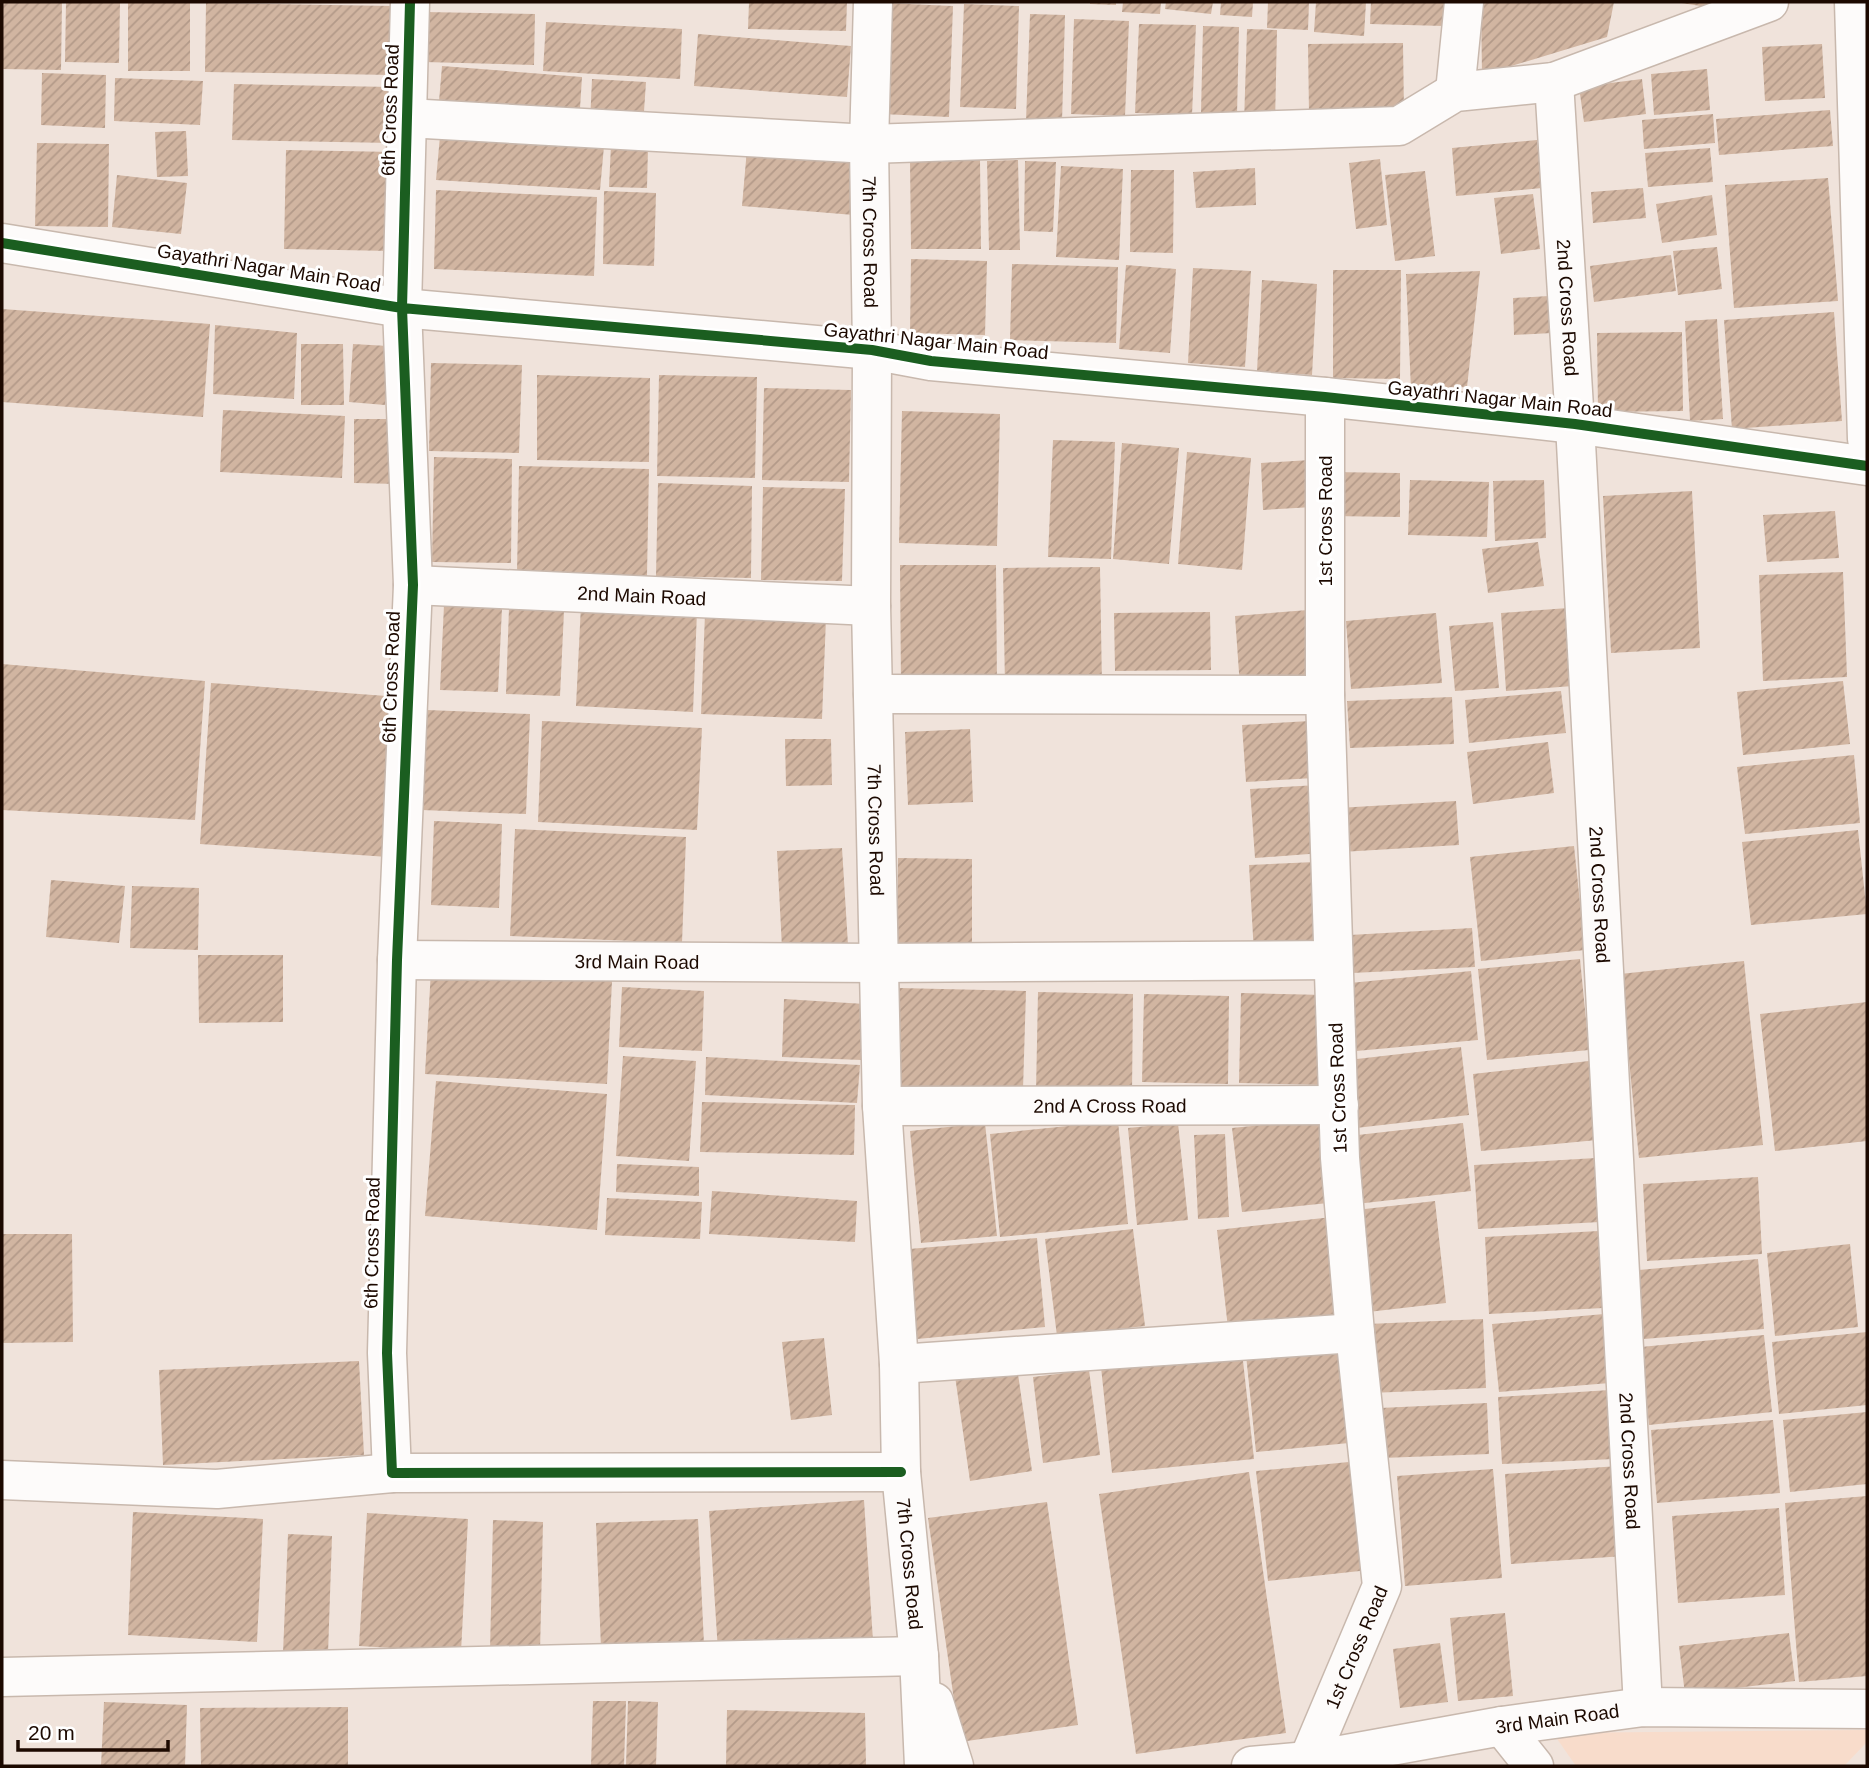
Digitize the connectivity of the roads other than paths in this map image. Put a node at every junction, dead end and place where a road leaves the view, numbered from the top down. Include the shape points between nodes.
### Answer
1 (411, 2) edge
2 (873, 2) edge
3 (1464, 2) edge
4 (1854, 2) edge
5 (1763, 3) edge
6 (1554, 82) junction
7 (1455, 92) junction
8 (407, 118) junction
9 (869, 144) junction
10 (2, 243) edge
11 (402, 308) junction
12 (872, 350) junction
13 (1325, 397) junction
14 (1575, 424) junction
15 (1867, 439) edge
16 (1867, 466) edge
17 (413, 585) junction
18 (871, 606) junction
19 (873, 694) junction
20 (1325, 695) junction
21 (397, 960) junction
22 (1334, 960) junction
23 (877, 963) junction
24 (1339, 1105) junction
25 (881, 1106) junction
26 (1355, 1333) junction
27 (900, 1364) junction
28 (901, 1472) junction
29 (392, 1473) junction
30 (2, 1480) edge
31 (919, 1656) junction
32 (2, 1677) edge
33 (1643, 1707) junction
34 (1867, 1709) edge
35 (1502, 1726) junction
36 (1310, 1764) edge
37 (924, 1766) edge
38 (954, 1766) edge
39 (1251, 1766) edge
40 (1534, 1766) edge

1 - 8 street, 6th Cross Road
2 - 9 street, 7th Cross Road
3 - 7 street
4 - 15 street
5 - 6 street
6 - 7 street
6 - 14 street, 2nd Cross Road
7 - 9 street via 1399,126
8 - 9 street
8 - 11 street, 6th Cross Road
9 - 12 street, 7th Cross Road
10 - 11 street, Gayathri Nagar Main Road
11 - 12 street, Gayathri Nagar Main Road
11 - 17 street, 6th Cross Road
12 - 13 street, Gayathri Nagar Main Road via 931,361
12 - 18 street, 7th Cross Road
13 - 14 street, Gayathri Nagar Main Road
13 - 20 street, 1st Cross Road
14 - 16 street, Gayathri Nagar Main Road
14 - 33 street, 2nd Cross Road
17 - 18 street, 2nd Main Road
17 - 21 street, 6th Cross Road
18 - 19 street, 7th Cross Road
19 - 20 street
19 - 23 street, 7th Cross Road
20 - 22 street, 1st Cross Road
21 - 23 street, 3rd Main Road
21 - 29 street, 6th Cross Road via 387,1353
22 - 23 street, 3rd Main Road
22 - 24 street, 1st Cross Road
23 - 25 street, 7th Cross Road
24 - 25 street, 2nd A Cross Road
24 - 26 street, 1st Cross Road
25 - 27 street, 7th Cross Road
26 - 27 street
26 - 36 street, 1st Cross Road via 1382,1586
27 - 28 street, 7th Cross Road
28 - 29 street
28 - 31 street, 7th Cross Road
29 - 30 street via 217,1489
31 - 32 street
31 - 37 street
31 - 38 street
33 - 34 street, 3rd Main Road
33 - 35 street, 3rd Main Road
35 - 36 street, 3rd Main Road
35 - 40 street
36 - 39 street, 3rd Main Road

